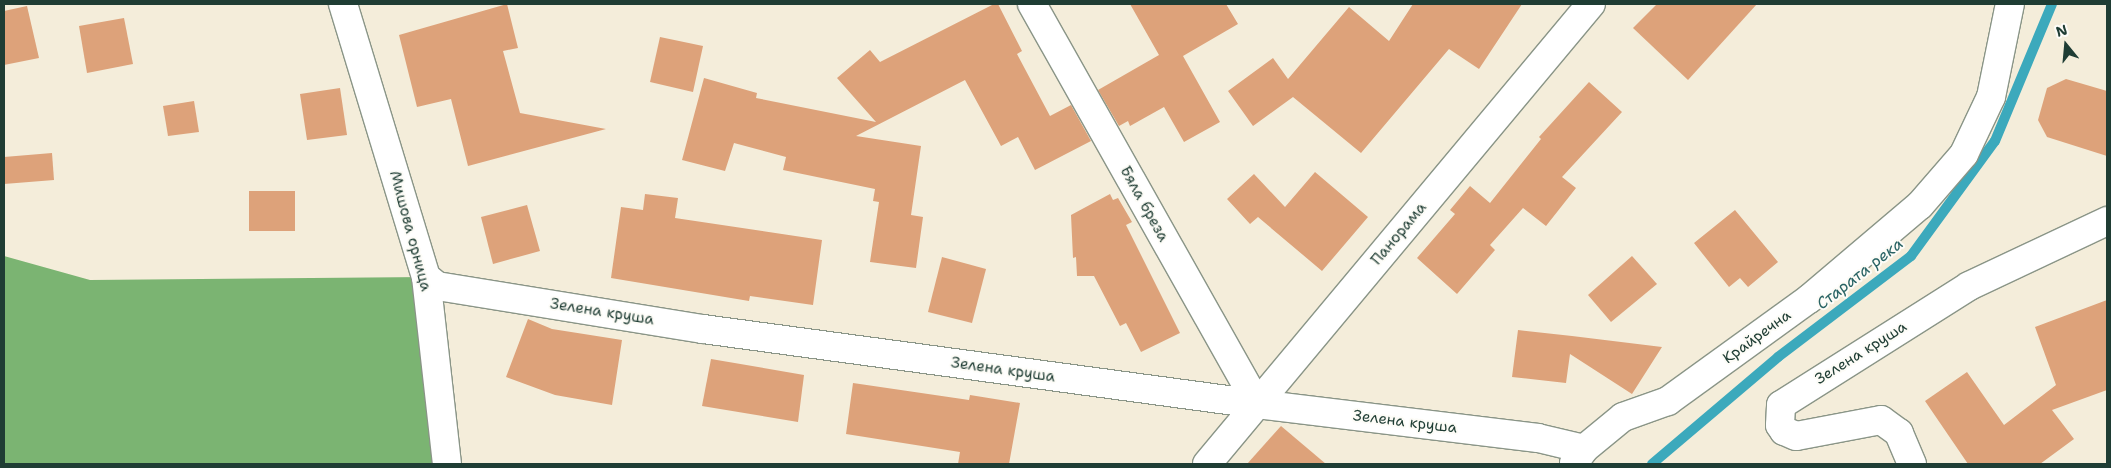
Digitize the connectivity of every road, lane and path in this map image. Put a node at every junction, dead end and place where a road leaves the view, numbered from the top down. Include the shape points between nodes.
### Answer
1 (342, 4) edge
2 (1032, 4) edge
3 (1592, 4) edge
4 (2010, 4) edge
5 (2107, 221) edge
6 (426, 277) junction
7 (1257, 404) junction
8 (1579, 456) edge
9 (447, 464) edge
10 (1207, 464) edge
11 (1912, 464) edge

1 - 6 street, Мишова орница
2 - 7 street, Бяла бреза
3 - 7 street, Панорама
4 - 8 street, Крайречна via 1991,97 1964,154 1920,205 1809,299 1668,401 1623,416
5 - 11 street, Зелена круша via 1968,286 1781,405 1780,425 1784,431 1796,436 1881,420 1899,433
6 - 7 street, Зелена круша via 437,286 703,329
6 - 9 street, Мишова орница
7 - 8 street, Зелена круша via 1538,438
7 - 10 street, Панорама

